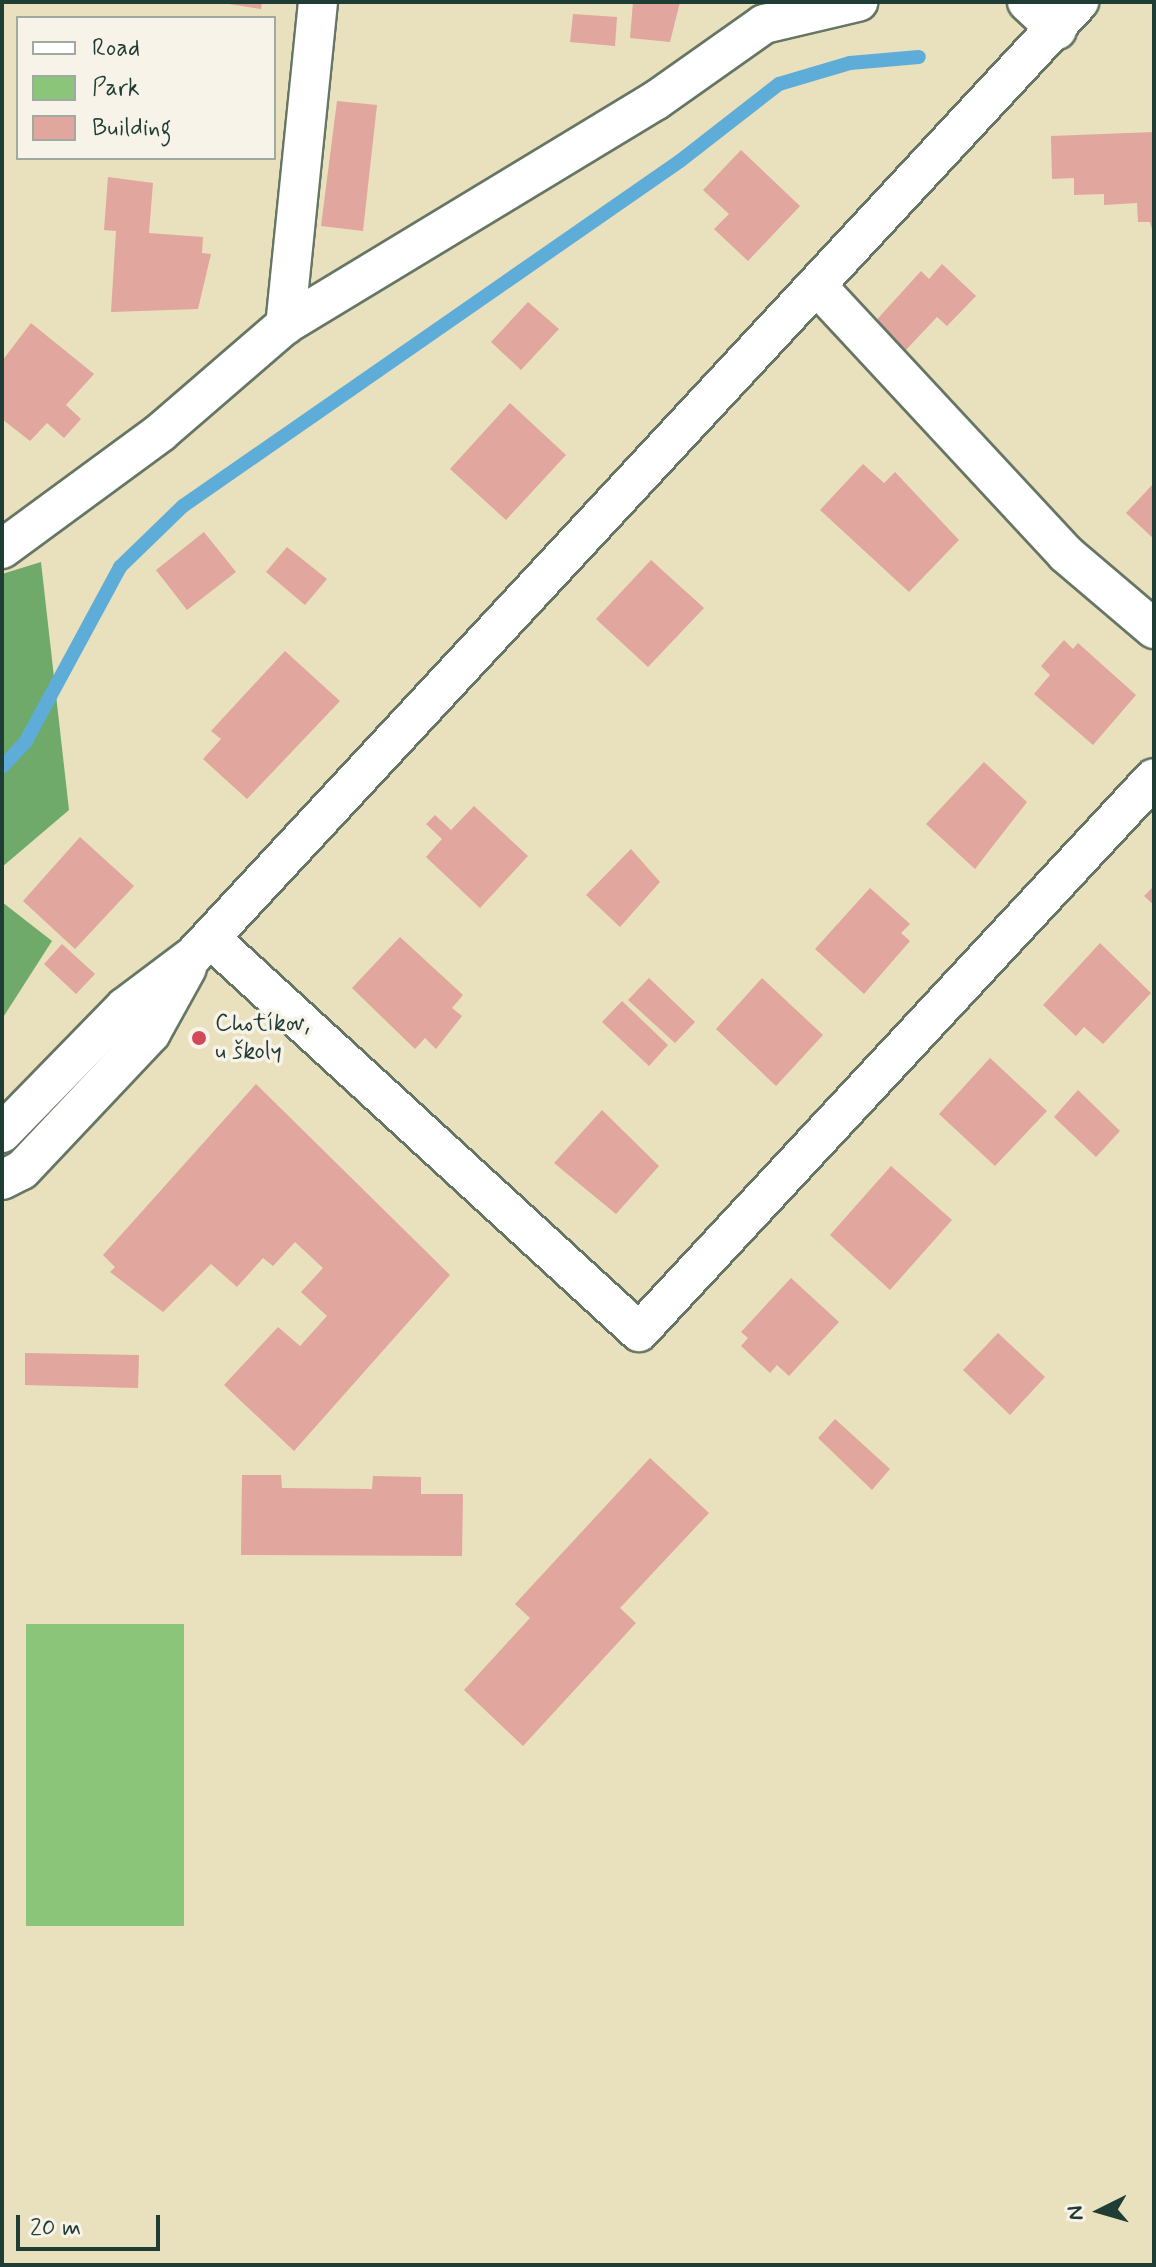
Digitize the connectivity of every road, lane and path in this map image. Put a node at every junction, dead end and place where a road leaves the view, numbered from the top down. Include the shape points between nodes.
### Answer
1 (318, 2) edge
2 (858, 2) edge
3 (1027, 2) edge
4 (764, 13) edge
5 (1068, 16) edge
6 (818, 287) junction
7 (285, 325) junction
8 (2, 549) edge
9 (1154, 629) edge
10 (1154, 778) edge
11 (202, 946) junction
12 (2, 1133) edge
13 (2, 1180) edge

1 - 7 street
2 - 4 street
3 - 5 street
4 - 7 street via 655,101
5 - 6 street
6 - 9 street via 1066,554
6 - 11 street
7 - 8 street via 149,442
10 - 11 street via 639,1332
11 - 12 street via 125,1007
11 - 13 street via 151,1033 22,1170

